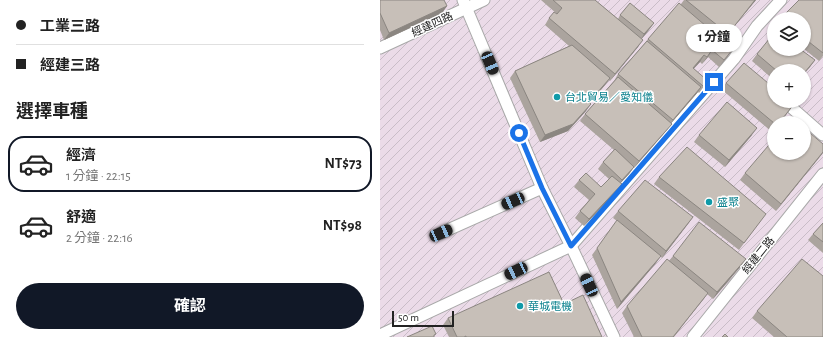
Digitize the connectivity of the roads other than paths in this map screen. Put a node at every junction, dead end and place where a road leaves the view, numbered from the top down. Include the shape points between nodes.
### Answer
1 (484, 0) edge
2 (781, 0) edge
3 (465, 4) edge
4 (380, 48) edge
5 (734, 59) junction
6 (745, 68) edge
7 (792, 108) edge
8 (823, 135) edge
9 (823, 174) edge
10 (542, 188) junction
11 (441, 233) dead end
12 (571, 246) junction
13 (380, 335) edge
14 (614, 337) edge
15 (693, 337) edge

1 - 3 street, 經建四路
2 - 5 street via 757,26
3 - 4 street, 經建四路
3 - 10 street
5 - 6 street
5 - 12 street
7 - 8 street
9 - 15 street, 經建二路
10 - 11 street
10 - 12 street
12 - 13 street
12 - 14 street

